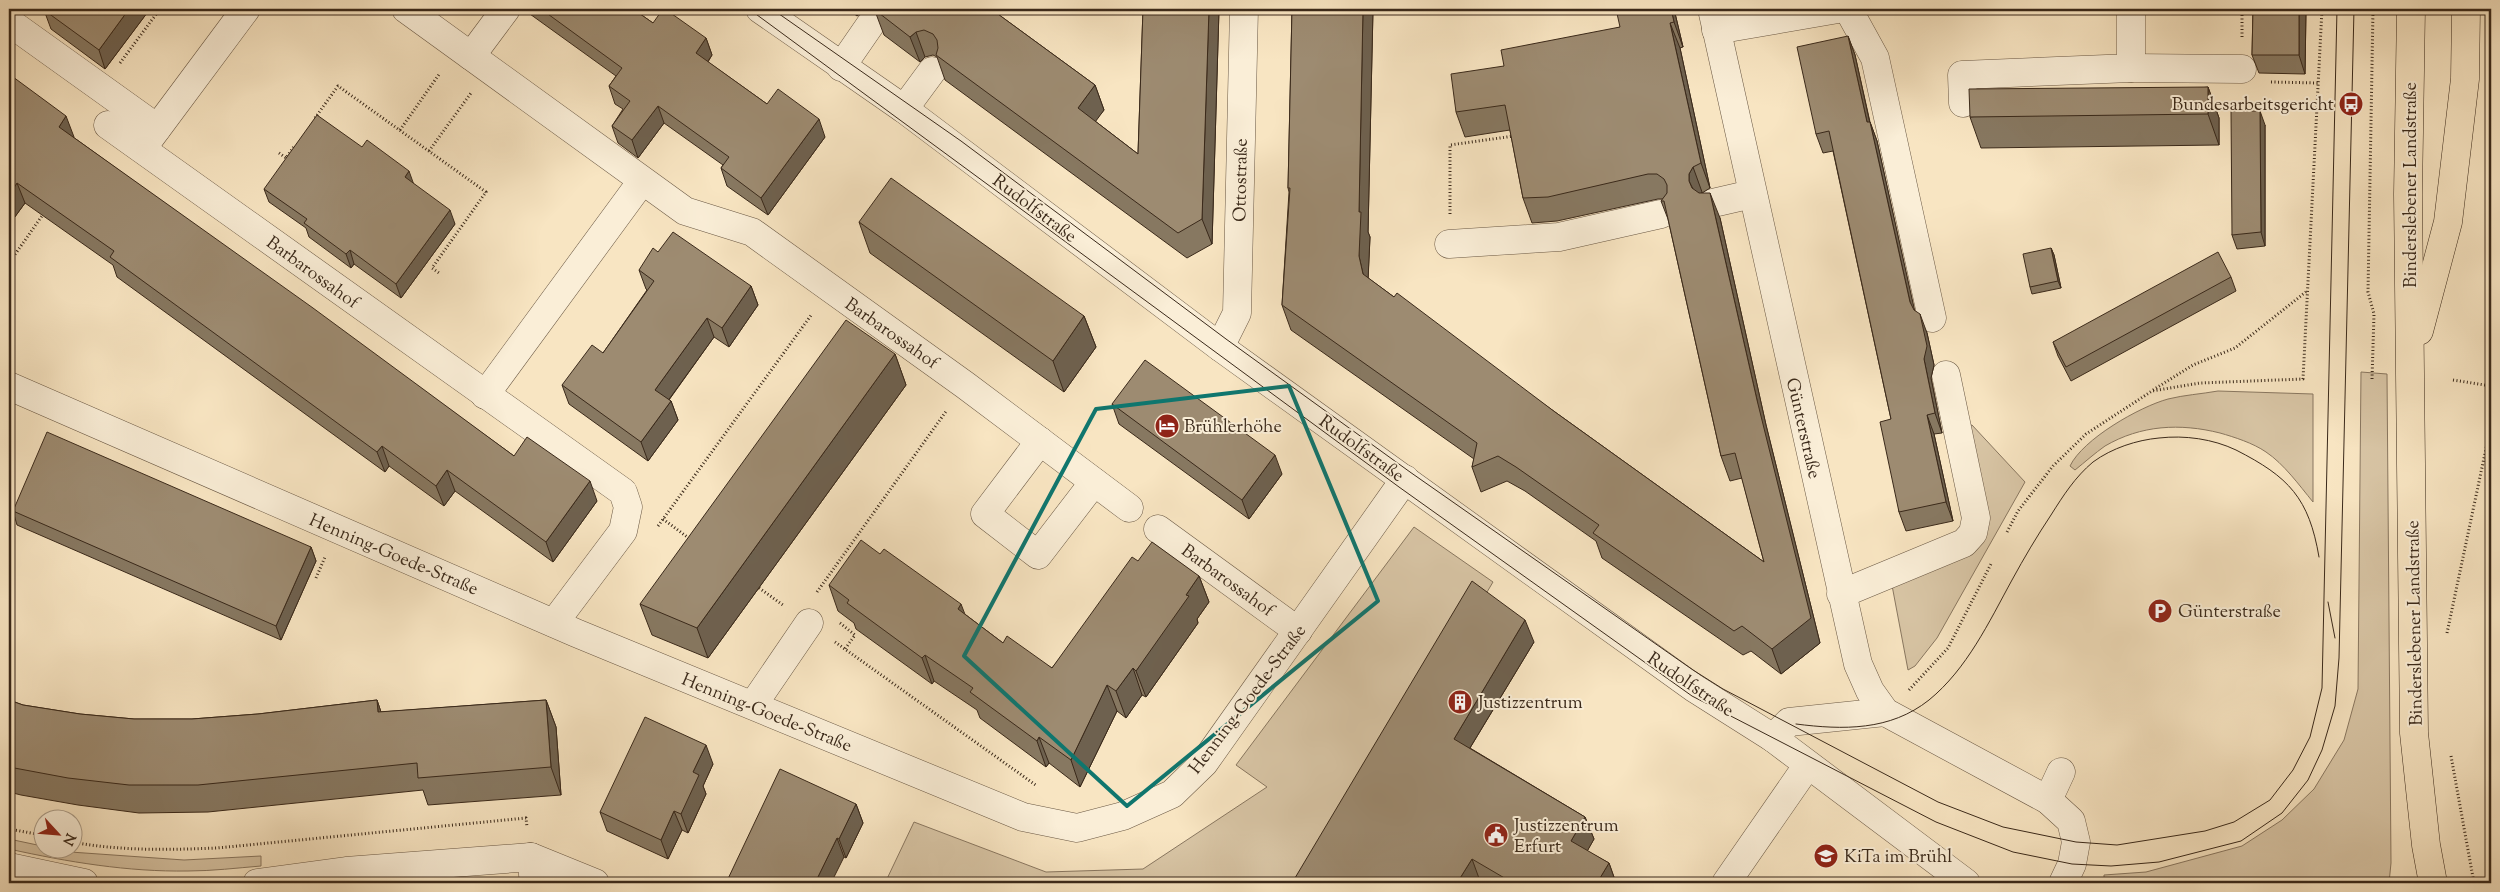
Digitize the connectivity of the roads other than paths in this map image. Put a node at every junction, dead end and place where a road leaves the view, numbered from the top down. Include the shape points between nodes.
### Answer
1 (246, 9) edge
2 (406, 9) edge
3 (506, 9) edge
4 (760, 9) edge
5 (1244, 9) edge
6 (1838, 9) edge
7 (1848, 9) edge
8 (2131, 9) edge
9 (2410, 9) edge
10 (2466, 9) edge
11 (1714, 19) edge
12 (9, 22) edge
13 (870, 25) dead end
14 (473, 57) junction
15 (841, 67) junction
16 (2131, 68) junction
17 (2242, 69) dead end
18 (932, 71) dead end
19 (1963, 103) dead end
20 (904, 109) junction
21 (108, 125) dead end
22 (150, 139) junction
23 (642, 181) junction
24 (1752, 194) junction
25 (1713, 203) edge
26 (1661, 214) edge
27 (1450, 244) road end
28 (1932, 318) dead end
29 (1220, 347) junction
30 (2411, 362) junction
31 (1946, 374) dead end
32 (9, 386) edge
33 (485, 395) junction
34 (1040, 441) junction
35 (1405, 479) junction
36 (1094, 482) junction
37 (1129, 508) dead end
38 (1158, 529) dead end
39 (1841, 594) junction
40 (554, 623) junction
41 (809, 623) road end
42 (1298, 631) junction
43 (753, 705) junction
44 (1885, 712) junction
45 (1773, 738) junction
46 (1807, 766) junction
47 (2061, 772) dead end
48 (2048, 800) junction
49 (2426, 846) junction
50 (9, 867) edge
51 (533, 870) edge
52 (84, 883) edge
53 (257, 883) edge
54 (595, 883) edge
55 (1726, 883) edge
56 (1966, 883) edge
57 (2063, 883) edge
58 (2424, 883) edge
59 (2433, 883) edge

1 - 22 street
2 - 14 street, Barbarossahof
3 - 14 street
4 - 15 street, Rudolfstraße
5 - 29 street, Ottostraße via 1237,313
6 - 11 street
7 - 28 street via 1875,58
8 - 16 street
9 - 30 main road, Binderslebener Landstraße via 2408,194
10 - 30 main road, Binderslebener Landstraße via 2465,80 2448,222
11 - 24 street, Günterstraße
12 - 22 street, Barbarossahof via 101,88
13 - 15 street
14 - 23 street, Barbarossahof
15 - 20 street, Rudolfstraße
16 - 17 street
16 - 19 street via 1962,75
18 - 20 street
20 - 29 street, Rudolfstraße
21 - 22 street, Barbarossahof
22 - 33 street, Barbarossahof
23 - 33 street
23 - 34 street, Barbarossahof via 685,211 752,232
24 - 25 street
24 - 39 street, Günterstraße
26 - 27 street via 1559,237
29 - 35 street, Rudolfstraße
30 - 49 main road, Binderslebener Landstraße via 2414,733
31 - 39 street via 1976,518 1973,533 1964,543
32 - 40 street, Henning-Goede-Straße
33 - 40 street, Barbarossahof via 623,492 628,508 623,531
34 - 36 street, Barbarossahof
34 - 36 street via 985,514 1038,555
35 - 42 street, Henning-Goede-Straße
35 - 45 street, Rudolfstraße via 1694,688
36 - 37 street, Barbarossahof
38 - 42 street, Barbarossahof
39 - 44 street, Günterstraße via 1858,664 1870,691
40 - 43 street, Henning-Goede-Straße
41 - 43 street
42 - 43 street, Henning-Goede-Straße via 1204,763 1172,794 1123,816 1077,828 1023,817
44 - 45 street via 1789,722
44 - 48 street, Günterstraße
45 - 46 street, Rudolfstraße
46 - 55 street
46 - 56 street, Rudolfstraße
47 - 48 street
48 - 57 street, Günterstraße via 2070,822 2076,842 2072,864
49 - 58 street
49 - 59 main road, Binderslebener Landstraße
50 - 52 street
51 - 53 street via 346,871
51 - 54 street

